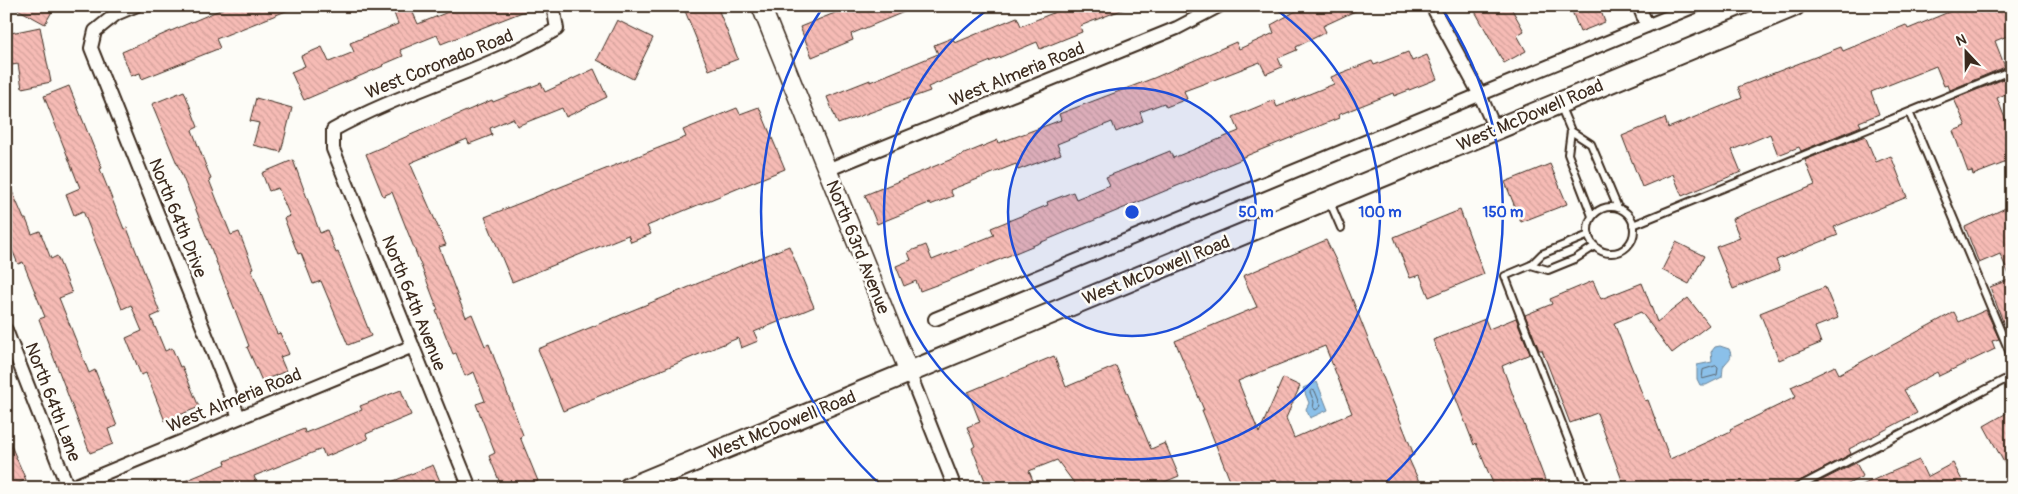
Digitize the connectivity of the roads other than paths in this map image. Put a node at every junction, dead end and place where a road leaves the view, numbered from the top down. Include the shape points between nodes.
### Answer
1 (135, 6) edge
2 (553, 6) edge
3 (761, 6) edge
4 (1219, 6) edge
5 (1432, 6) edge
6 (1639, 6) edge
7 (1695, 6) edge
8 (1794, 6) edge
9 (1647, 26) junction
10 (2012, 70) edge
11 (1480, 95) junction
12 (1559, 102) junction
13 (1909, 112) junction
14 (1495, 129) junction
15 (333, 130) joint
16 (1571, 131) junction
17 (827, 170) junction
18 (1329, 199) junction
19 (1618, 208) junction
20 (1592, 216) junction
21 (1633, 225) junction
22 (1341, 228) dead end
23 (1589, 235) junction
24 (1595, 246) junction
25 (1531, 265) junction
26 (935, 319) dead end
27 (6, 330) edge
28 (413, 346) junction
29 (2012, 358) edge
30 (909, 372) junction
31 (2012, 376) edge
32 (239, 417) junction
33 (68, 488) edge
34 (470, 488) edge
35 (629, 488) edge
36 (955, 488) edge
37 (1587, 488) edge
38 (1796, 488) edge

1 - 32 street, North 64th Drive via 116,14 95,31 91,48
2 - 15 street, West Coronado Road via 557,29 526,48 360,115
3 - 17 street, North 63rd Avenue
4 - 17 street, West Almeria Road via 1177,28
5 - 11 street
6 - 9 street
7 - 9 street, West McDowell Road
8 - 12 main road, West McDowell Road
9 - 11 street, West McDowell Road
10 - 13 lane
11 - 14 street
11 - 26 street, West McDowell Road
12 - 14 main road, West McDowell Road
12 - 16 lane
13 - 21 lane
13 - 29 lane
14 - 18 main road, West McDowell Road
15 - 28 street, North 64th Avenue via 333,148
16 - 19 lane via 1590,144
16 - 20 lane via 1568,154
17 - 30 street, North 63rd Avenue
18 - 22 lane
18 - 30 main road, West McDowell Road
19 - 20 lane via 1604,208
19 - 21 lane via 1627,214
20 - 23 lane
21 - 24 lane via 1631,240 1618,252 1606,252
23 - 24 lane
23 - 25 lane via 1542,254
24 - 25 lane via 1548,270
25 - 37 lane via 1505,276
27 - 33 street, North 64th Lane
28 - 32 street, West Almeria Road
28 - 34 street, North 64th Avenue
30 - 35 main road, West McDowell Road
30 - 36 street, North 63rd Avenue
31 - 38 lane
32 - 33 street, West Almeria Road

